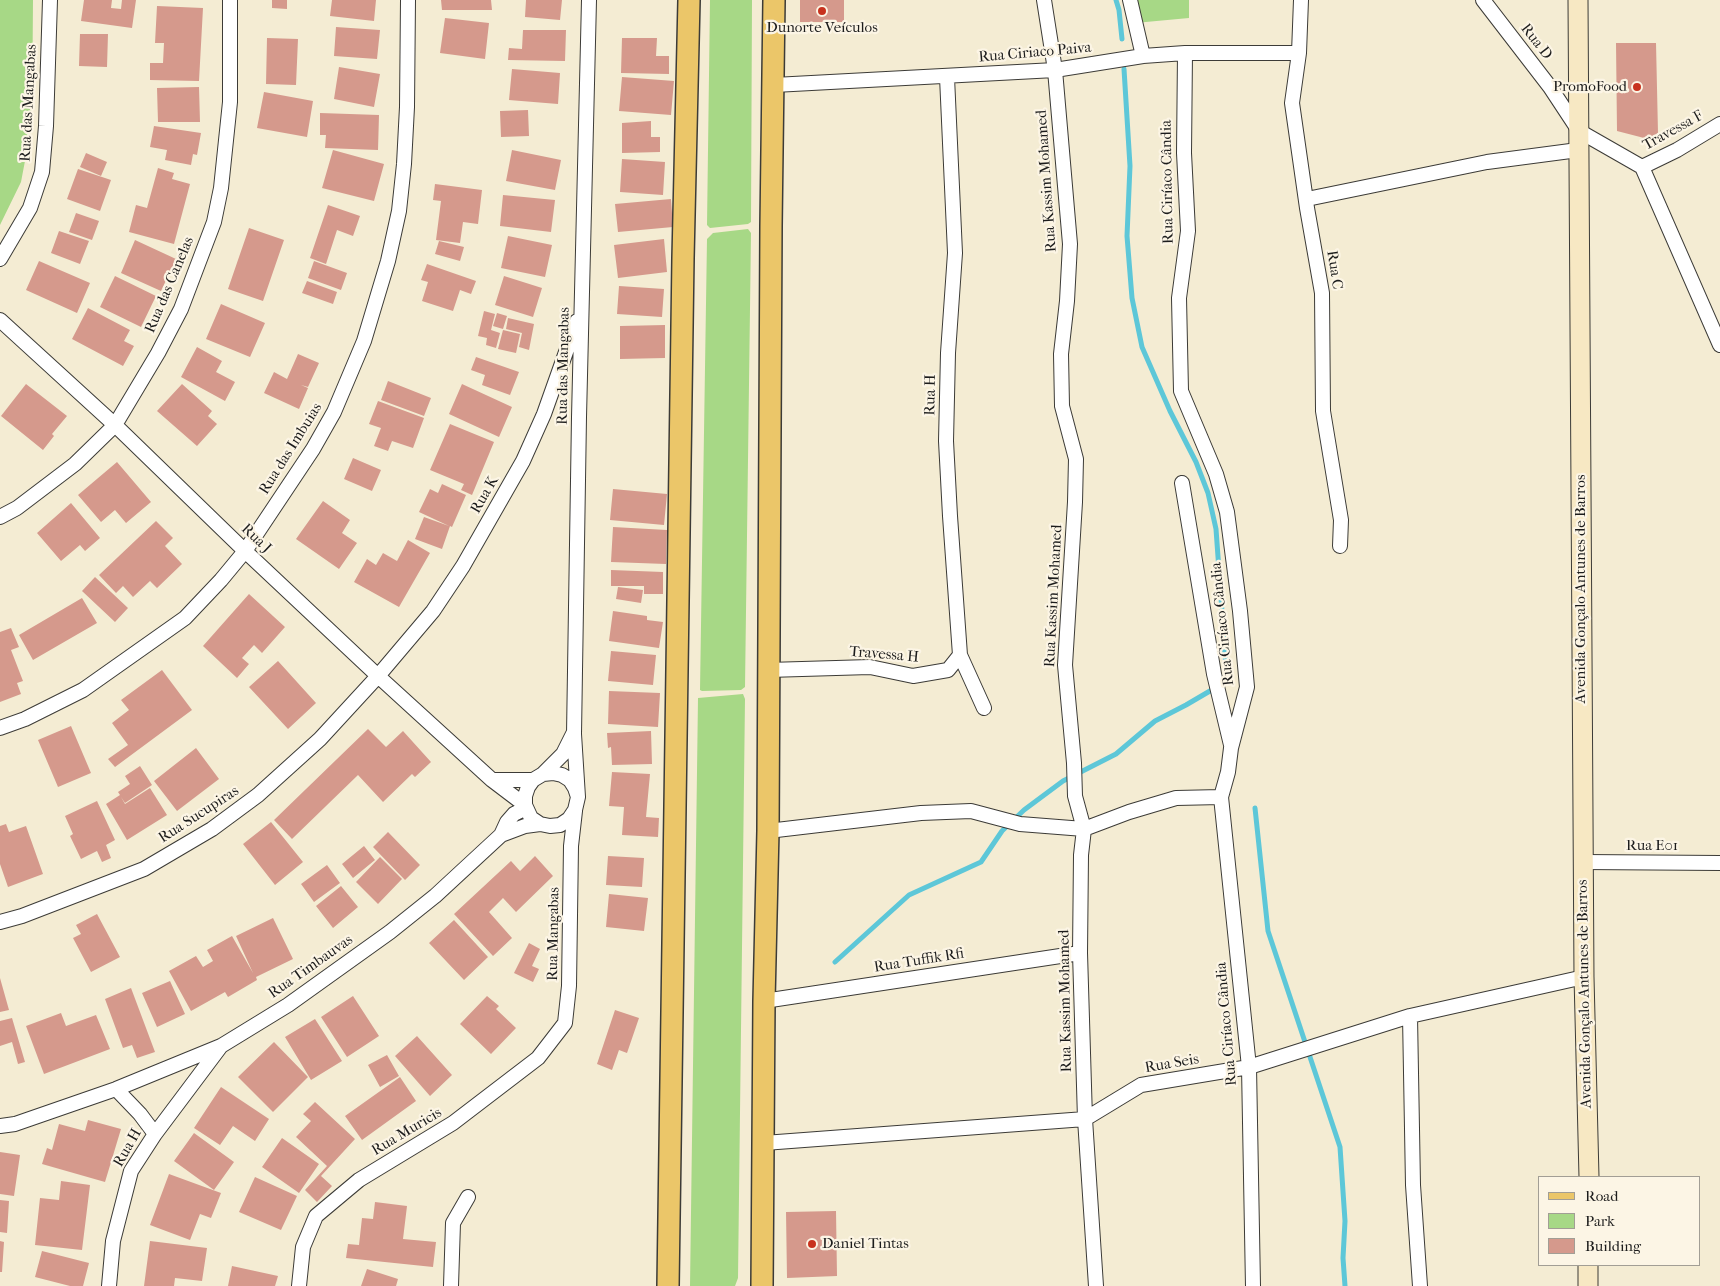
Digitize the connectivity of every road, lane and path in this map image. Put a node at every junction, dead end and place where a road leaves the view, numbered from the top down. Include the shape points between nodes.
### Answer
1 (50, 0) edge
2 (230, 0) edge
3 (408, 0) edge
4 (589, 0) edge
5 (689, 0) edge
6 (774, 0) edge
7 (1044, 0) edge
8 (1130, 0) edge
9 (1301, 0) edge
10 (1483, 0) edge
11 (1578, 0) edge
12 (1185, 53) junction
13 (1298, 54) junction
14 (1143, 56) junction
15 (1055, 70) junction
16 (947, 76) junction
17 (774, 85) junction
18 (1720, 124) edge
19 (1579, 131) junction
20 (1578, 150) junction
21 (1642, 167) junction
22 (1307, 199) junction
23 (0, 259) edge
24 (581, 307) junction
25 (0, 320) edge
26 (1720, 346) edge
27 (115, 425) junction
28 (1182, 483) dead end
29 (0, 517) edge
30 (1340, 546) dead end
31 (245, 551) junction
32 (960, 655) junction
33 (768, 670) junction
34 (378, 676) junction
35 (984, 708) dead end
36 (0, 728) edge
37 (574, 734) junction
38 (1232, 748) junction
39 (538, 777) junction
40 (492, 780) junction
41 (1221, 797) junction
42 (576, 804) junction
43 (525, 807) junction
44 (545, 825) junction
45 (1084, 829) junction
46 (768, 831) junction
47 (501, 835) junction
48 (571, 846) junction
49 (1583, 862) junction
50 (1720, 863) edge
51 (0, 922) edge
52 (1080, 953) junction
53 (1584, 977) junction
54 (764, 1001) junction
55 (1410, 1016) junction
56 (566, 1023) joint
57 (221, 1046) junction
58 (1249, 1067) junction
59 (116, 1089) junction
60 (1085, 1119) junction
61 (0, 1126) edge
62 (155, 1134) junction
63 (764, 1143) junction
64 (1589, 1176) edge
65 (468, 1197) dead end
66 (1588, 1266) edge
67 (109, 1286) edge
68 (299, 1286) edge
69 (451, 1286) edge
70 (668, 1286) edge
71 (762, 1286) edge
72 (1096, 1286) edge
73 (1253, 1286) edge
74 (1420, 1286) edge
75 (1588, 1286) edge

1 - 23 street, Rua das Mangabas via 42,172 30,208
2 - 27 street, Rua das Canelas via 230,102 214,222 181,309
3 - 31 street, Rua das Imbuias via 404,164 386,270 364,341 334,412
4 - 24 street, Rua das Mangabas
5 - 70 main road
6 - 17 main road
7 - 15 street, Rua Kassim Mohamed
8 - 14 street
9 - 13 street, Rua C
10 - 19 street, Rua D via 1550,87
11 - 19 main road, Avenida Gonçalo Antunes de Barros
12 - 13 street, Rua Ciriaco Paiva
12 - 14 street, Rua Ciriaco Paiva
12 - 38 street, Rua Ciríaco Cândia via 1184,153 1188,231 1180,298 1181,391 1216,474 1227,512 1247,687
13 - 22 street, Rua C via 1292,103
14 - 15 street, Rua Ciriaco Paiva
15 - 16 street, Rua Ciriaco Paiva
15 - 45 street, Rua Kassim Mohamed via 1070,244 1061,354 1062,406 1076,459 1065,665 1074,788
16 - 17 street, Rua Ciriaco Paiva
16 - 32 street, Rua H via 955,253 946,441
17 - 33 main road
18 - 21 street, Travessa F
19 - 20 main road, Avenida Gonçalo Antunes de Barros
19 - 21 street
20 - 22 street via 1487,162
20 - 49 main road, Avenida Gonçalo Antunes de Barros
21 - 26 street
22 - 30 street, Rua C via 1322,293 1323,411 1341,520
24 - 34 street, Rua K via 544,414 523,461 458,574 433,611
24 - 37 street, Rua das Mangabas
25 - 27 street, Rua J
27 - 29 street, Rua das Canelas via 75,464
27 - 31 street, Rua J
28 - 38 street via 1214,674
31 - 34 street, Rua J
31 - 36 street, Rua das Imbuias via 185,618 83,690
32 - 33 street, Travessa H via 948,670 913,676 870,667
32 - 35 street, Rua H
33 - 46 main road
34 - 40 street, Rua J
34 - 51 street, Rua Sucupiras via 320,739 258,795 212,829 144,869
37 - 39 street via 563,754
37 - 42 street, Rua das Mangabas
38 - 41 street, Rua Ciríaco Cândia
39 - 40 street
39 - 42 street via 553,773 570,780 575,788
39 - 43 street via 528,787
40 - 43 street, Rua J
41 - 45 street via 1176,798
41 - 58 street, Rua Ciríaco Cândia
42 - 44 street via 565,822
42 - 48 street, Rua Mangabas
43 - 44 street via 531,818
43 - 47 street via 507,822
44 - 47 street via 525,826
44 - 48 street via 558,832
45 - 46 street via 1020,824 970,811 921,813
45 - 52 street, Rua Kassim Mohamed
46 - 54 main road
47 - 57 street, Rua Timbauvas via 435,896 390,932 288,1005
48 - 56 street, Rua Mangabas
49 - 50 street, Rua E01
49 - 53 main road, Avenida Gonçalo Antunes de Barros
52 - 54 street, Rua Tuffik Rfi
52 - 60 street, Rua Kassim Mohamed
53 - 55 street, Rua Seis
53 - 64 main road, Avenida Gonçalo Antunes de Barros
54 - 63 main road
55 - 58 street, Rua Seis
55 - 74 street via 1413,1185
56 - 68 street, Rua Muricis via 538,1058 454,1123 359,1180 316,1216 303,1247
57 - 59 street, Rua Timbauvas
57 - 62 street, Rua H
58 - 60 street, Rua Seis via 1141,1085
58 - 73 street, Rua Ciríaco Cândia
59 - 61 street, Rua Timbauvas via 16,1124
59 - 62 street
60 - 63 street, Rua Seis
60 - 72 street, Rua Kassim Mohamed
62 - 67 street, Rua H via 131,1171 114,1241
63 - 71 main road
65 - 69 street via 453,1222
66 - 75 main road

